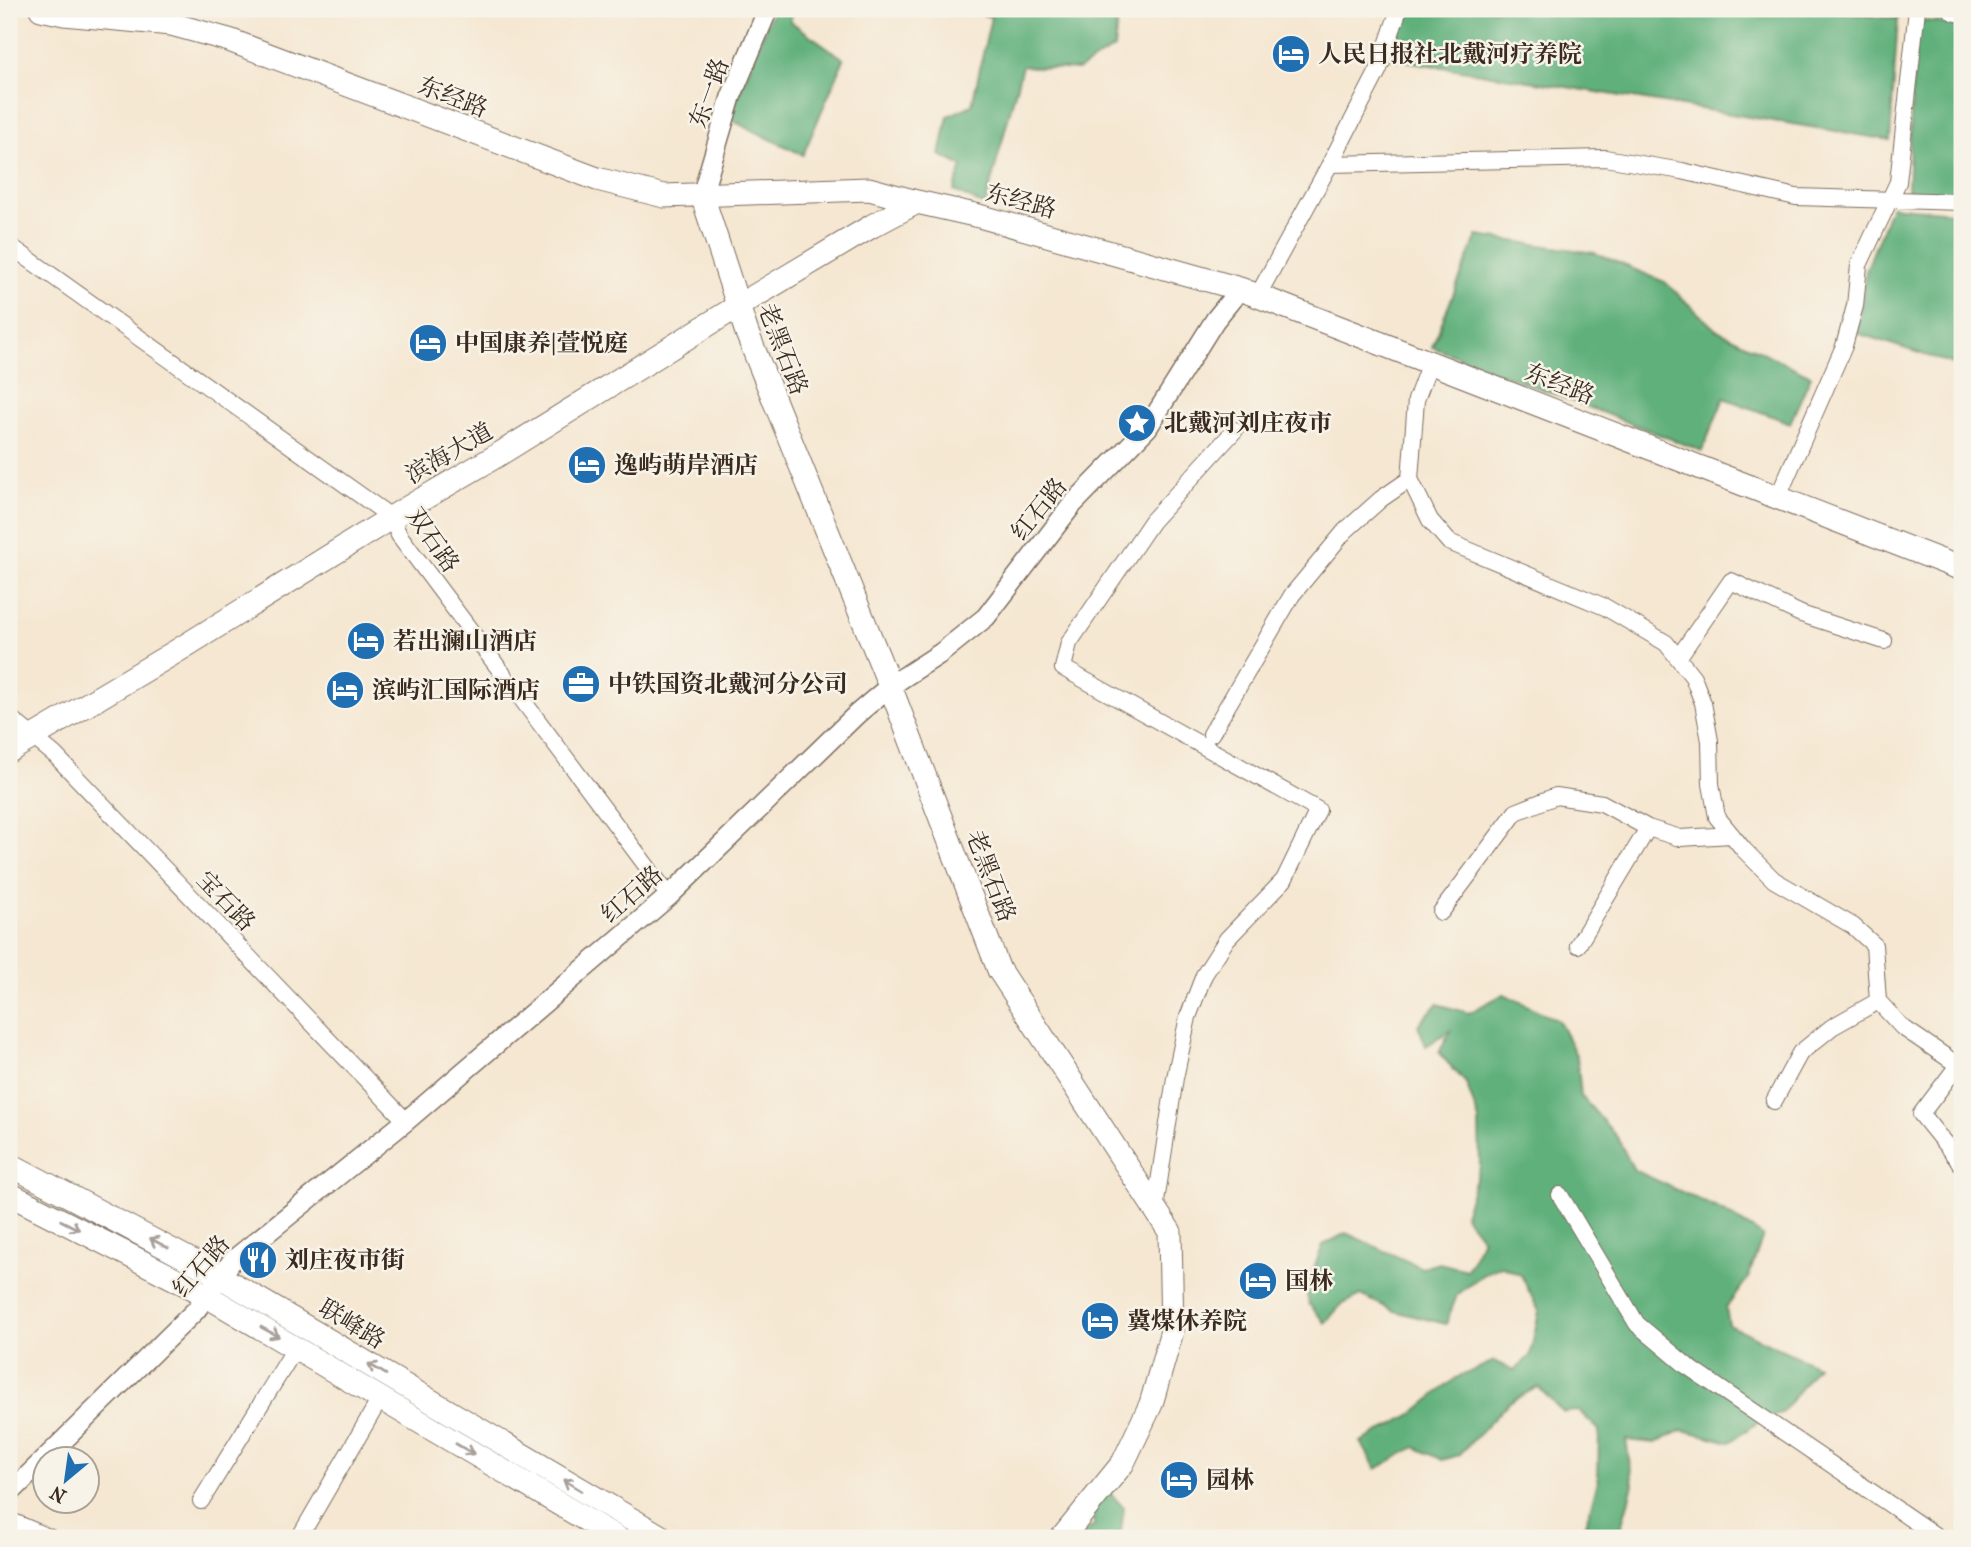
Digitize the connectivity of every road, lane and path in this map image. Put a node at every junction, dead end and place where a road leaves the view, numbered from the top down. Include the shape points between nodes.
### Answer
1 (41, 9) edge
2 (768, 9) edge
3 (1399, 9) edge
4 (1917, 9) edge
5 (1955, 9) edge
6 (1962, 10) edge
7 (167, 16) edge
8 (1330, 164) junction
9 (702, 195) junction
10 (1890, 200) junction
11 (917, 202) junction
12 (1962, 202) edge
13 (9, 245) edge
14 (1249, 292) junction
15 (738, 306) junction
16 (1430, 362) junction
17 (1235, 430) dead end
18 (1410, 480) junction
19 (1777, 497) junction
20 (391, 517) junction
21 (1962, 569) edge
22 (1884, 641) dead end
23 (1678, 658) junction
24 (890, 686) junction
25 (9, 717) edge
26 (1211, 733) dead end
27 (34, 737) junction
28 (9, 751) edge
29 (1648, 828) junction
30 (1732, 835) junction
31 (669, 896) junction
32 (1441, 912) dead end
33 (1578, 944) dead end
34 (1878, 1002) junction
35 (1960, 1063) edge
36 (1774, 1101) dead end
37 (406, 1121) junction
38 (9, 1164) edge
39 (1962, 1165) edge
40 (9, 1194) edge
41 (1560, 1195) dead end
42 (1155, 1208) junction
43 (220, 1276) junction
44 (206, 1296) junction
45 (296, 1347) junction
46 (380, 1399) junction
47 (9, 1494) edge
48 (201, 1501) dead end
49 (9, 1520) edge
50 (622, 1532) edge
51 (51, 1538) edge
52 (299, 1538) edge
53 (663, 1538) edge
54 (1062, 1538) edge
55 (1939, 1538) edge

1 - 7 main road, 东经路 via 64,14
2 - 9 street, 东一路 via 731,97
3 - 8 street via 1378,69
4 - 10 street via 1898,182
5 - 6 main road
7 - 9 main road, 东经路 via 597,179 664,197
8 - 10 street via 1605,158 1796,197
8 - 14 street
9 - 11 main road, 东经路 via 869,188
9 - 15 main road, 老黑石路
10 - 12 street
10 - 19 street via 1859,265 1855,306 1844,346
11 - 14 main road, 东经路
11 - 15 main road, 滨海大道
13 - 20 street, 双石路
14 - 16 main road, 东经路
14 - 24 street, 红石路 via 1215,320 1148,427 1072,505 986,617 942,653
15 - 20 main road, 滨海大道
15 - 24 main road, 老黑石路
16 - 18 street via 1416,400
16 - 19 main road, 东经路
17 - 42 street via 1152,521 1069,643 1063,668 1318,810 1284,880 1227,939 1204,975 1188,1017 1175,1078
18 - 23 street via 1430,520 1449,542 1605,607 1666,643
18 - 26 street via 1345,531 1292,595
19 - 21 main road, 东经路
20 - 27 main road, 滨海大道
20 - 31 street, 双石路 via 399,535
22 - 23 street via 1801,614 1731,581
23 - 30 street via 1703,703 1717,817
24 - 31 street, 红石路
24 - 42 main road, 老黑石路 via 999,970
25 - 27 street, 宝石路
27 - 28 main road, 滨海大道
27 - 37 street, 宝石路
29 - 30 street via 1680,838
29 - 32 street via 1602,803 1556,796 1516,812
29 - 33 street
30 - 34 street via 1774,880 1853,926 1874,945
31 - 37 street, 红石路
34 - 35 street via 1902,1027
34 - 36 street via 1832,1027 1800,1053
35 - 39 street via 1921,1114
37 - 43 street, 红石路 via 232,1261
43 -> 38 main road, 联峰路
40 -> 44 main road, 联峰路
41 - 55 street via 1637,1324 1687,1366
42 - 54 main road, 老黑石路 via 1170,1232 1172,1331 1151,1404 1123,1463
43 - 44 street, 红石路
50 -> 43 main road, 联峰路
44 -> 45 main road, 联峰路
44 - 47 street, 红石路
45 - 46 main road, 联峰路
45 - 48 street
46 -> 50 main road, 联峰路
46 - 52 street
49 - 51 street
50 - 53 main road, 联峰路

